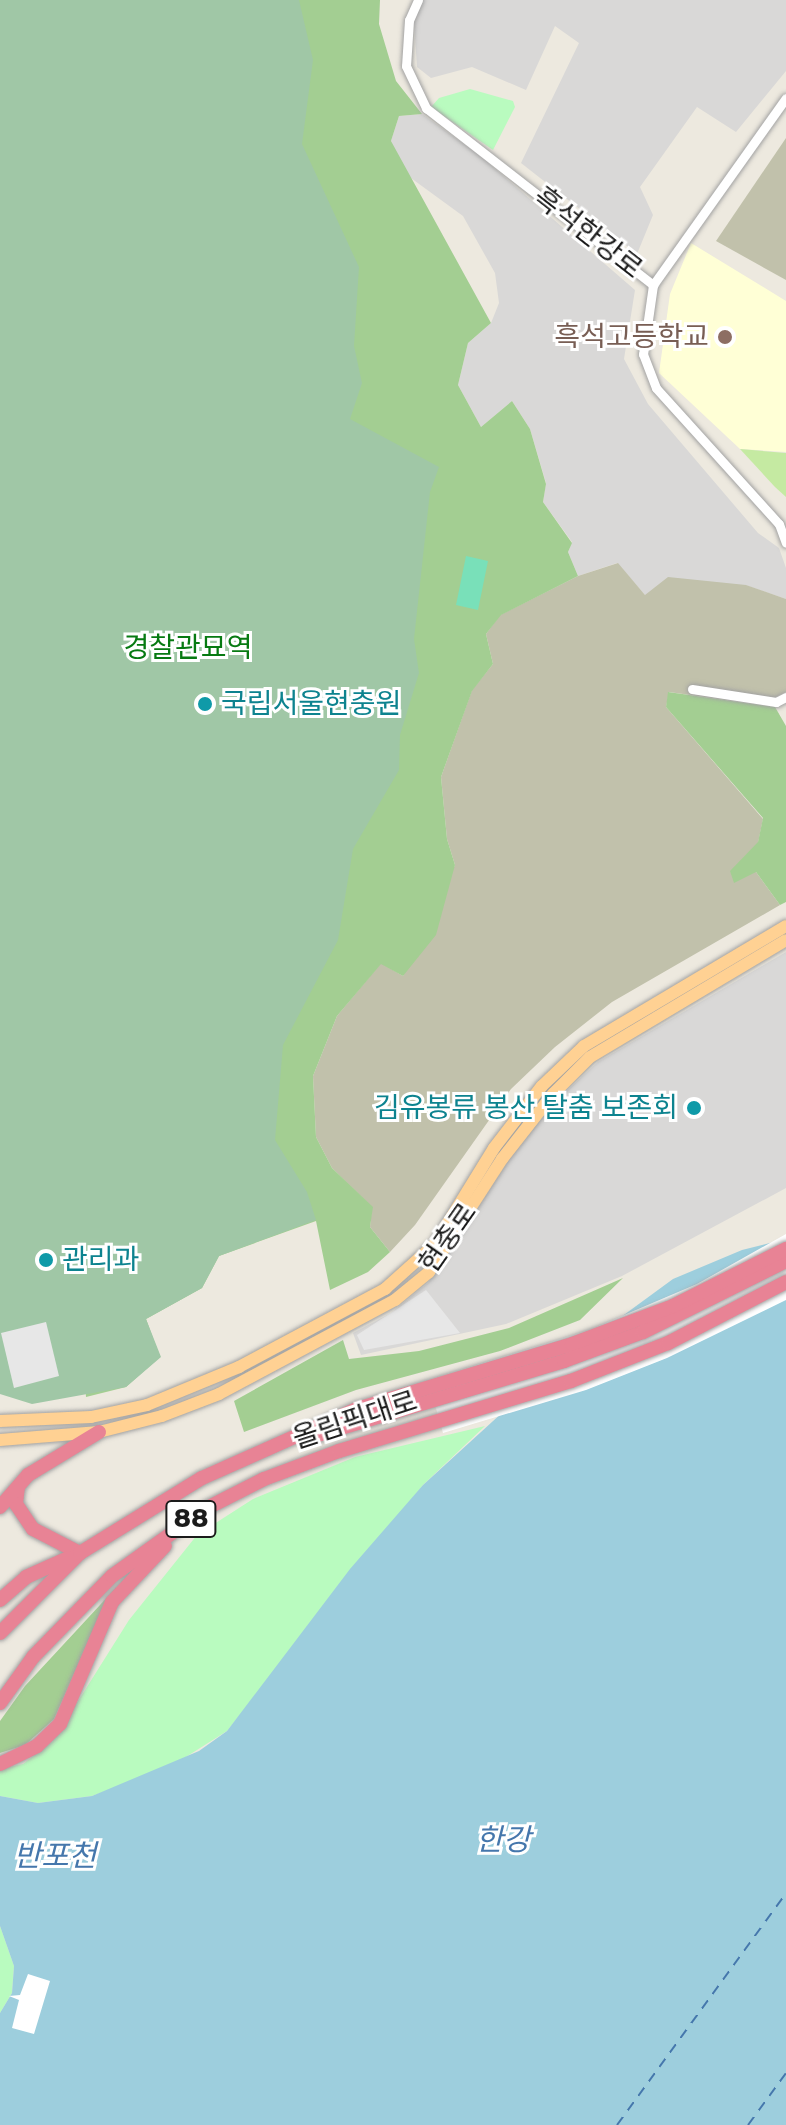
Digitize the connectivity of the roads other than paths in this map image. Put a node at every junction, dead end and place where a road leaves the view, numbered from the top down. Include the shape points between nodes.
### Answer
1 (418, 0) edge
2 (786, 98) edge
3 (655, 289) junction
4 (786, 543) edge
5 (692, 689) dead end
6 (786, 697) edge
7 (786, 926) edge
8 (786, 940) edge
9 (786, 1249) edge
10 (786, 1261) edge
11 (786, 1282) edge
12 (0, 1421) edge
13 (99, 1432) junction
14 (0, 1440) edge
15 (257, 1452) junction
16 (18, 1486) junction
17 (0, 1507) edge
18 (207, 1508) junction
19 (80, 1553) junction
20 (0, 1600) edge
21 (2, 1629) edge
22 (0, 1703) edge
23 (0, 1764) edge

1 - 3 street, 흑석한강로 via 409,20 406,66 426,108
2 - 3 street
3 - 4 street, 흑석한강로 via 643,354 656,388 779,524
5 - 6 street via 776,702
7 - 12 main road, 현충로 via 584,1046 542,1086 502,1137 435,1244 385,1289 239,1367 147,1405 91,1417
8 - 13 main road, 현충로 via 590,1057 502,1159 429,1272 395,1300 219,1394
9 - 15 highway, 올림픽대로 / 88 via 673,1306 572,1344 429,1385
10 - 15 highway, 올림픽대로 / 88 via 643,1332
11 - 18 highway, 올림픽대로 / 88 via 668,1343 558,1385 264,1479
13 - 14 main road, 현충로
13 - 16 highway
15 - 19 highway, 올림픽대로 / 88 via 142,1511
16 - 17 highway
16 - 19 highway via 16,1504 33,1529
18 - 22 highway, 올림픽대로 / 88 via 112,1576 33,1657
18 - 23 highway via 112,1602 60,1724 37,1746
19 - 20 highway via 26,1577
19 - 21 highway, 올림픽대로 / 88

